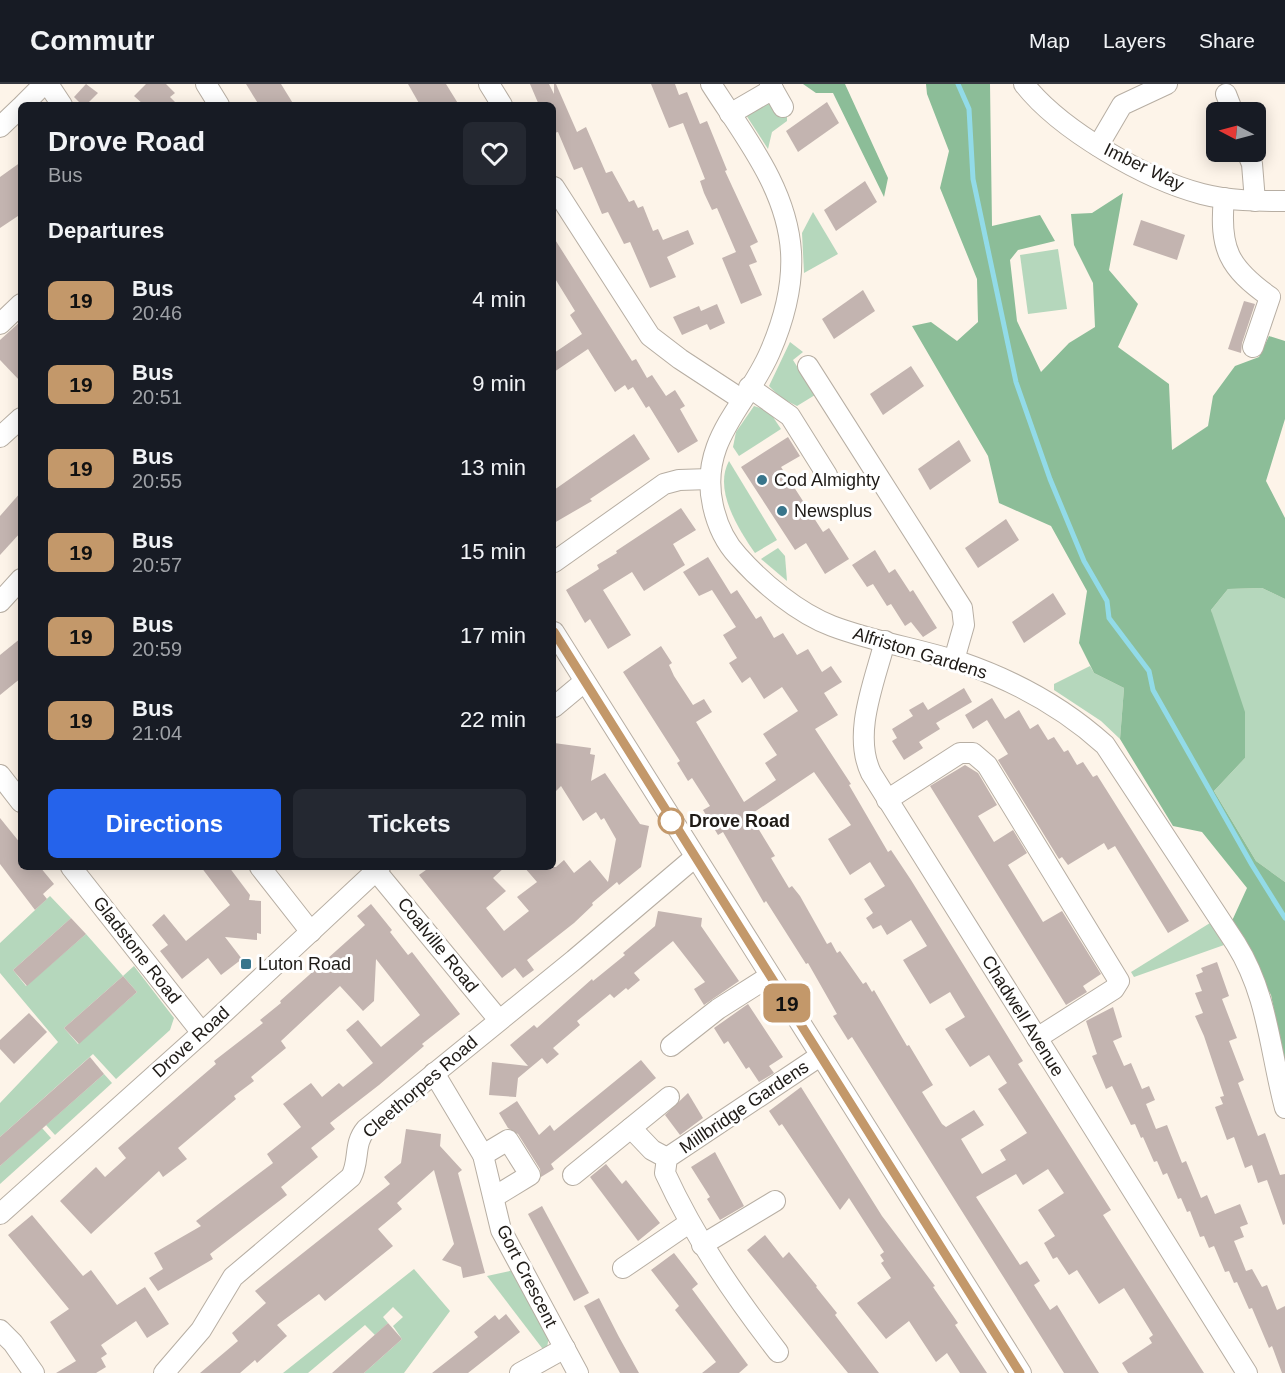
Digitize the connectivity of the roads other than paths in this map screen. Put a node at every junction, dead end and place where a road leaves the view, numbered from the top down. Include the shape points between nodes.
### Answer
1 (206, 84) edge
2 (489, 84) edge
3 (711, 84) edge
4 (1024, 84) edge
5 (1167, 84) edge
6 (771, 86) edge
7 (33, 93) edge
8 (55, 102) edge
9 (217, 102) edge
10 (500, 102) edge
11 (783, 107) dead end
12 (18, 109) edge
13 (730, 114) junction
14 (0, 128) edge
15 (1098, 146) junction
16 (1251, 162) edge
17 (556, 190) edge
18 (1224, 198) junction
19 (1255, 201) junction
20 (1285, 201) edge
21 (18, 307) edge
22 (0, 324) edge
23 (1253, 347) dead end
24 (808, 366) dead end
25 (745, 393) junction
26 (18, 421) edge
27 (0, 437) edge
28 (827, 475) dead end
29 (710, 479) junction
30 (556, 561) edge
31 (18, 582) edge
32 (0, 602) edge
33 (556, 635) edge
34 (885, 641) junction
35 (954, 660) junction
36 (584, 682) junction
37 (556, 705) edge
38 (0, 776) edge
39 (18, 798) edge
40 (887, 800) junction
41 (694, 858) junction
42 (73, 870) edge
43 (262, 870) edge
44 (377, 870) edge
45 (379, 870) edge
46 (311, 932) junction
47 (770, 976) junction
48 (499, 1020) junction
49 (202, 1033) junction
50 (1037, 1038) junction
51 (671, 1046) dead end
52 (820, 1056) junction
53 (434, 1073) junction
54 (669, 1097) dead end
55 (1285, 1108) edge
56 (631, 1128) junction
57 (483, 1155) junction
58 (667, 1158) junction
59 (573, 1175) dead end
60 (494, 1197) junction
61 (775, 1201) dead end
62 (0, 1214) edge
63 (689, 1223) junction
64 (702, 1245) junction
65 (623, 1268) dead end
66 (0, 1330) edge
67 (565, 1348) junction
68 (778, 1352) dead end
69 (34, 1373) edge
70 (164, 1373) edge
71 (520, 1373) edge
72 (578, 1373) edge
73 (1021, 1373) edge
74 (1247, 1373) edge

1 - 9 street
2 - 10 street
3 - 13 street
4 - 15 street, Imber Way via 1042,104
5 - 15 street via 1122,105
6 - 11 street
6 - 13 street
7 - 8 street
12 - 14 street
13 - 25 street via 774,187 785,214 791,255 788,294 776,338
15 - 18 street, Imber Way via 1142,170 1201,194
16 - 19 street
17 - 25 street via 650,336 671,353
18 - 19 street, Imber Way
18 - 23 street via 1222,230 1226,251 1236,268 1270,297
19 - 20 street, Imber Way
21 - 22 street
24 - 35 street via 962,608 964,626
25 - 28 street via 790,416
25 - 29 street via 718,444
26 - 27 street
29 - 30 street via 664,484
29 - 34 street, Alfriston Gardens via 714,511 722,532 746,565 816,618
31 - 32 street
33 - 36 street
34 - 35 street, Alfriston Gardens
34 - 40 street, Chadwell Avenue via 867,714 864,744 869,769
35 - 55 street, Alfriston Gardens via 1043,699 1093,734 1115,758 1252,972
36 - 37 street
36 - 41 street
38 - 39 street
40 - 50 street, Chadwell Avenue
40 - 50 street via 960,753 973,753 987,765 1119,981 1114,989
41 - 47 street
41 - 48 street, Cleethorpes Road
42 - 49 street, Gladstone Road
43 - 46 street
44 - 46 street, Drove Road
45 - 48 street, Coalville Road
46 - 49 street, Drove Road
47 - 51 street via 718,1009
47 - 52 street
48 - 53 street, Cleethorpes Road
49 - 62 street, Drove Road
50 - 74 street, Chadwell Avenue
52 - 58 street, Millbridge Gardens
52 - 73 street
53 - 57 street, Gort Crescent
53 - 70 street, Cleethorpes Road via 366,1129 359,1139 351,1178 233,1277 201,1330
54 - 56 street
56 - 58 street, Millbridge Gardens via 652,1150
56 - 59 street
57 - 60 street, Gort Crescent
57 - 60 street via 508,1140 530,1175
58 - 63 street, Millbridge Gardens via 665,1173
60 - 67 street, Gort Crescent via 506,1241
61 - 64 street
63 - 64 street, Millbridge Gardens
63 - 65 street
64 - 68 street, Millbridge Gardens
66 - 69 street
67 - 71 street, Gort Crescent
67 - 72 street, Gort Crescent

